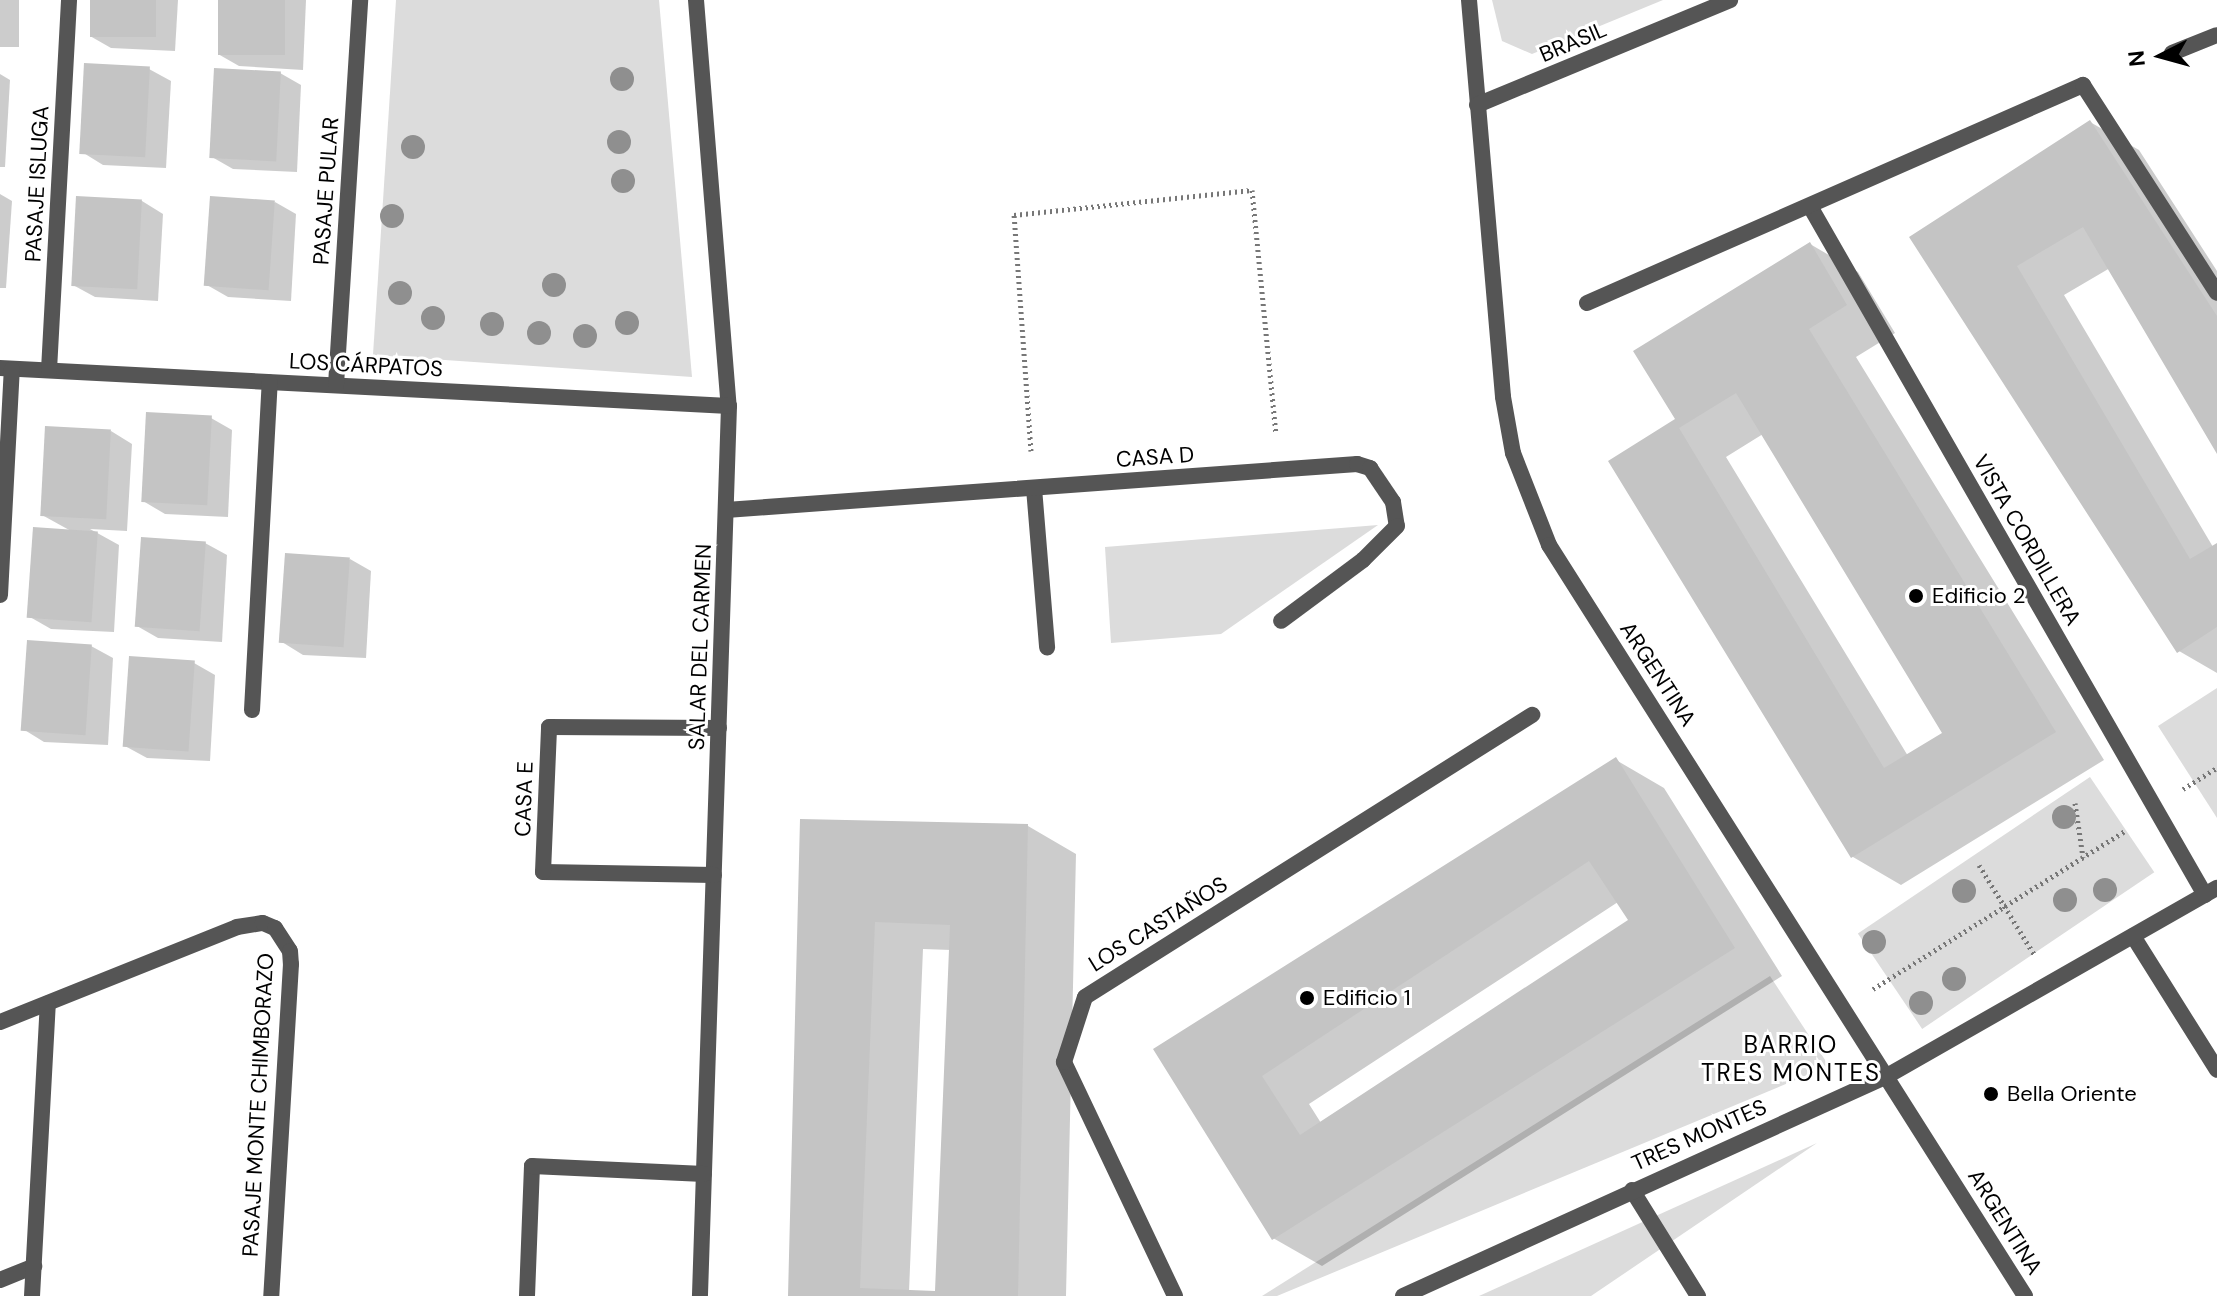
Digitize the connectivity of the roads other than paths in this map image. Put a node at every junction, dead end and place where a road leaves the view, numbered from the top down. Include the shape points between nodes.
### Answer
1 (69, 0) edge
2 (360, 0) edge
3 (696, 0) edge
4 (1469, 0) edge
5 (1730, 0) edge
6 (2217, 35) edge
7 (2172, 53) dead end
8 (1477, 105) junction
9 (1811, 208) junction
10 (2217, 293) edge
11 (1587, 303) dead end
12 (6, 368) edge
13 (49, 370) junction
14 (270, 382) junction
15 (336, 385) junction
16 (729, 406) junction
17 (1034, 488) junction
18 (726, 510) junction
19 (0, 595) edge
20 (1281, 621) dead end
21 (1047, 647) dead end
22 (252, 710) dead end
23 (1532, 715) dead end
24 (719, 728) junction
25 (714, 875) junction
26 (2211, 891) edge
27 (2133, 936) junction
28 (48, 1003) junction
29 (0, 1022) edge
30 (2217, 1070) edge
31 (1887, 1076) junction
32 (704, 1174) junction
33 (1632, 1190) junction
34 (34, 1266) junction
35 (0, 1280) edge
36 (32, 1296) edge
37 (271, 1296) edge
38 (527, 1296) edge
39 (700, 1296) edge
40 (1175, 1296) edge
41 (1403, 1296) edge
42 (1698, 1296) edge
43 (2025, 1296) edge

1 - 13 street, PASAJE ISLUGA
2 - 15 street, PASAJE PULAR
3 - 16 street, SALAR DEL CARMEN
4 - 8 street, ARGENTINA
5 - 8 street, BRASIL
6 - 7 street
8 - 31 street, ARGENTINA via 1508,425 1513,453 1549,545
9 - 10 street via 2083,85
9 - 11 street
9 - 26 street, VISTA CORDILLERA via 2157,811
12 - 13 street, LOS CÁRPATOS
12 - 19 street
13 - 14 street, LOS CÁRPATOS
14 - 15 street, LOS CÁRPATOS
14 - 22 street
15 - 16 street, LOS CÁRPATOS
16 - 18 street, SALAR DEL CARMEN
17 - 18 street, CASA D
17 - 20 street, CASA D via 1357,464 1370,468 1398,516 1397,526 1381,545
17 - 21 street
18 - 24 street, SALAR DEL CARMEN
23 - 40 street, LOS CASTAÑOS via 1085,997 1064,1062
24 - 25 street, SALAR DEL CARMEN
24 - 25 street, CASA E via 549,727 543,872
25 - 32 street, SALAR DEL CARMEN
26 - 27 street, TRES MONTES
27 - 30 street
27 - 31 street, TRES MONTES
28 - 29 street, PASAJE MONTE CHIMBORAZO
28 - 34 street
28 - 37 street, PASAJE MONTE CHIMBORAZO via 250,923 263,923 284,938 291,964
31 - 33 street, TRES MONTES
31 - 43 street, ARGENTINA
32 - 38 street via 532,1166
32 - 39 street, SALAR DEL CARMEN
33 - 41 street, TRES MONTES
33 - 42 street
34 - 35 street
34 - 36 street

